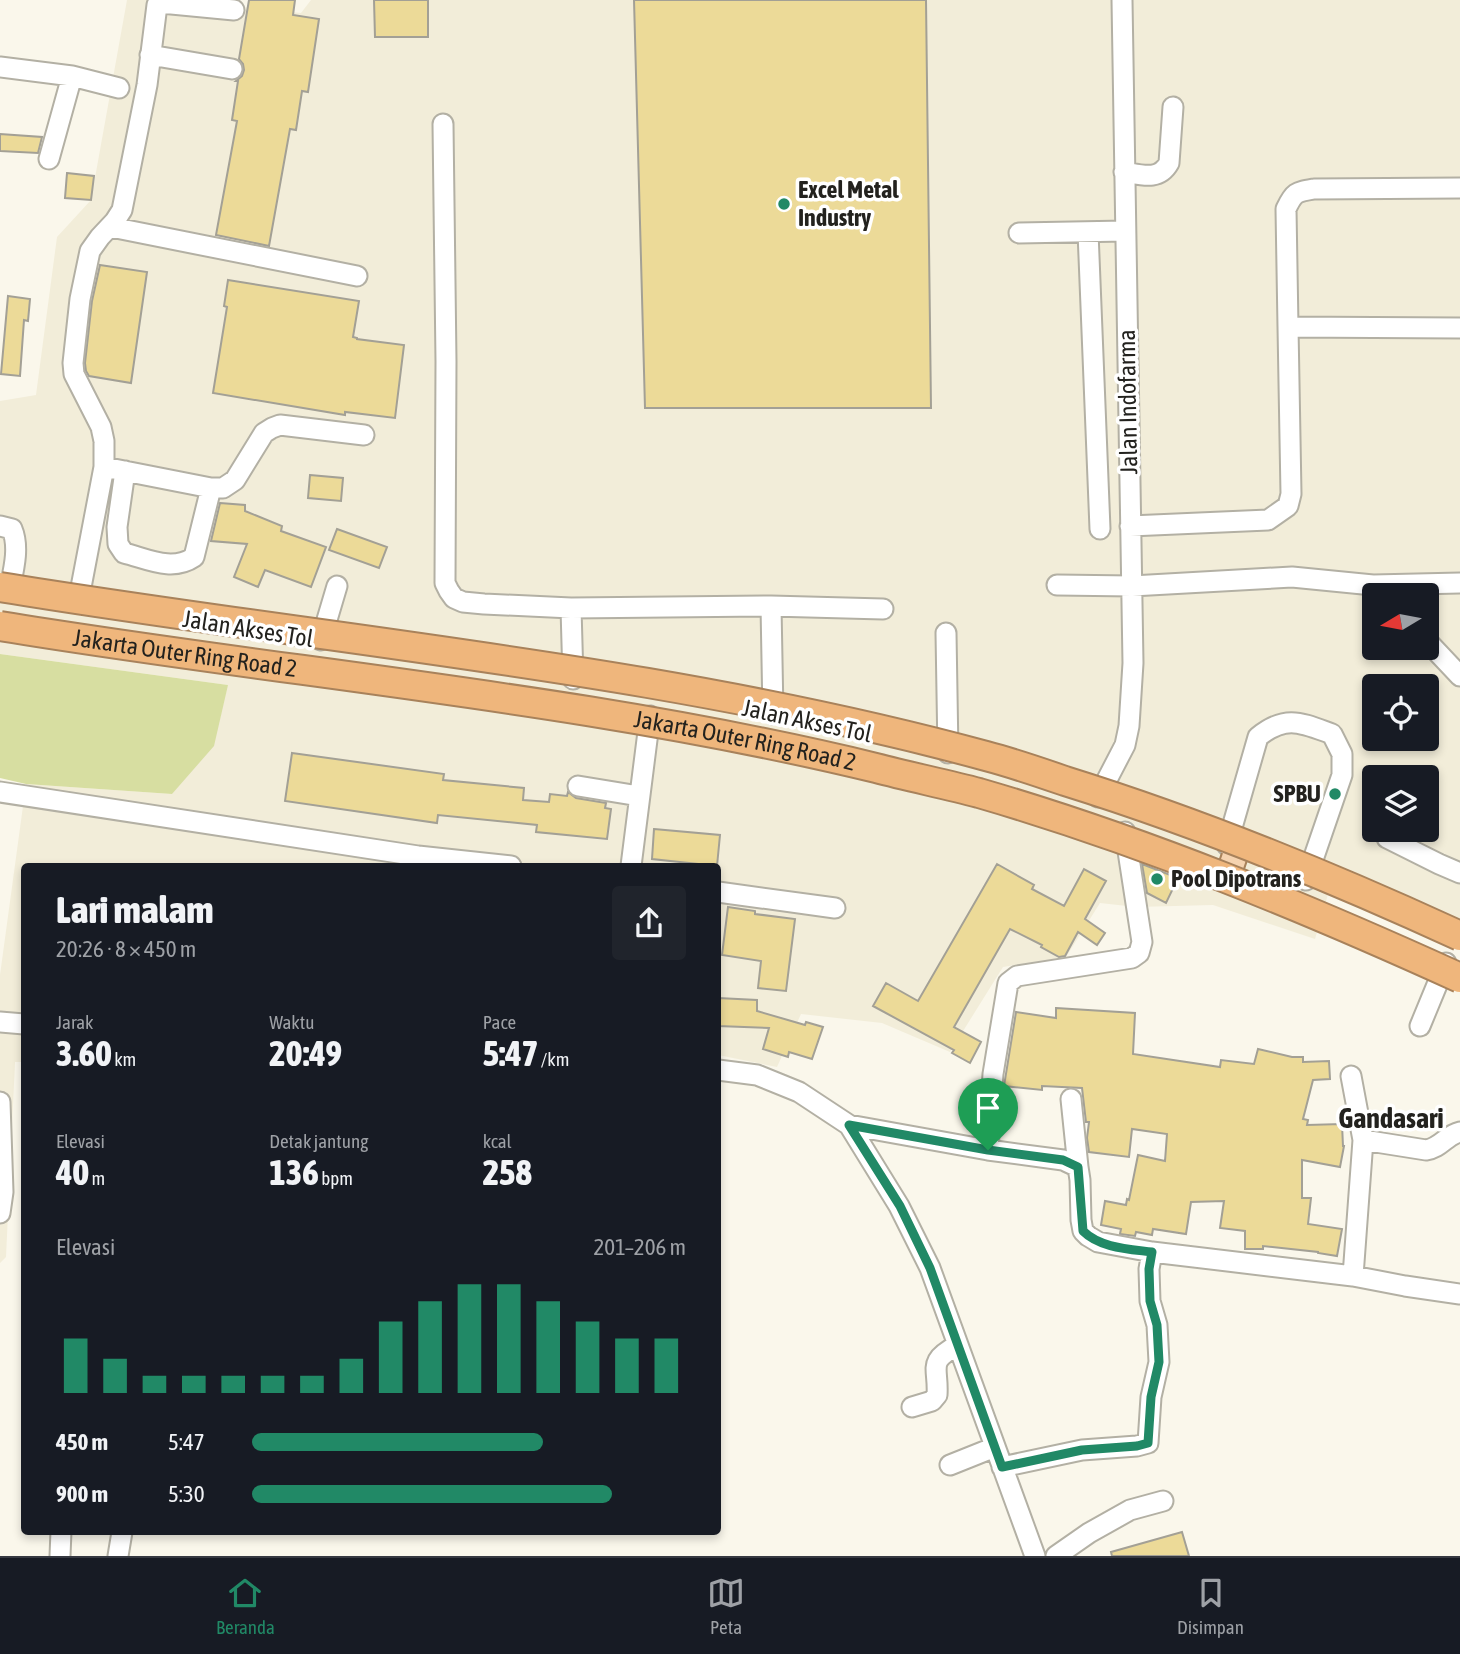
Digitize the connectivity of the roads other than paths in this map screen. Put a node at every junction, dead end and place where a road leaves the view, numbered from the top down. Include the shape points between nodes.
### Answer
1 (1122, 0) edge
2 (234, 10) dead end
3 (150, 55) junction
4 (0, 67) edge
5 (232, 69) dead end
6 (72, 76) junction
7 (119, 88) dead end
8 (1173, 107) dead end
9 (443, 124) dead end
10 (49, 159) dead end
11 (1124, 172) junction
12 (1460, 188) edge
13 (111, 227) junction
14 (1088, 232) junction
15 (1125, 232) junction
16 (1019, 233) dead end
17 (357, 276) dead end
18 (1288, 327) junction
19 (1460, 328) edge
20 (364, 435) dead end
21 (104, 467) junction
22 (125, 471) junction
23 (211, 488) junction
24 (0, 526) edge
25 (1130, 526) junction
26 (1100, 528) dead end
27 (1460, 583) edge
28 (1057, 585) dead end
29 (1439, 585) edge
30 (337, 586) dead end
31 (1132, 586) junction
32 (1362, 588) edge
33 (3, 590) edge
34 (78, 603) junction
35 (771, 606) junction
36 (571, 608) junction
37 (883, 609) dead end
38 (0, 619) edge
39 (0, 626) edge
40 (946, 633) dead end
41 (321, 640) junction
42 (1439, 654) edge
43 (1460, 676) edge
44 (573, 678) junction
45 (773, 713) junction
46 (650, 716) junction
47 (948, 753) junction
48 (578, 786) dead end
49 (0, 792) edge
50 (639, 796) junction
51 (1098, 797) junction
52 (1124, 831) junction
53 (1395, 842) edge
54 (1231, 855) junction
55 (483, 863) edge
56 (631, 863) edge
57 (1460, 873) edge
58 (1306, 881) junction
59 (721, 892) edge
60 (835, 908) dead end
61 (1460, 936) edge
62 (1456, 964) edge
63 (0, 1022) edge
64 (21, 1024) edge
65 (1420, 1026) dead end
66 (721, 1070) edge
67 (1351, 1076) dead end
68 (1071, 1099) dead end
69 (0, 1102) edge
70 (849, 1125) junction
71 (1460, 1132) edge
72 (0, 1140) edge
73 (1363, 1140) junction
74 (988, 1150) junction
75 (1078, 1167) junction
76 (2, 1192) edge
77 (0, 1213) edge
78 (1152, 1252) junction
79 (1353, 1276) junction
80 (1460, 1294) edge
81 (958, 1345) junction
82 (912, 1407) dead end
83 (995, 1447) junction
84 (950, 1465) dead end
85 (1002, 1467) junction
86 (1163, 1501) dead end
87 (61, 1535) edge
88 (122, 1535) edge
89 (60, 1556) edge
90 (118, 1556) edge
91 (1035, 1556) edge
92 (1056, 1556) edge

1 - 11 street, Jalan Indofarma
2 - 3 street via 158,4
3 - 5 street
3 - 13 street via 122,209
4 - 6 street
6 - 7 street
6 - 10 street
8 - 11 street via 1166,170 1156,176
9 - 36 street via 445,583 454,598 463,602
11 - 15 street, Jalan Indofarma
12 - 18 street via 1298,191 1286,209
13 - 17 street
13 - 21 street via 90,251 73,363 101,427
14 - 15 street
14 - 16 street
14 - 26 street
15 - 25 street, Jalan Indofarma
18 - 19 street
18 - 25 street via 1288,506 1268,520
20 - 23 street via 280,425 264,433 235,480 223,488
21 - 22 street
21 - 34 street
22 - 23 street
22 - 23 street via 118,544 124,553 169,565 194,557
24 - 33 street via 12,529 15,537 15,561
25 - 31 street, Jalan Indofarma
27 - 29 street
28 - 31 street
30 - 41 street
31 - 32 street via 1292,577
31 - 51 street, Jalan Indofarma via 1129,726 1125,745
33 - 34 main road, Jalan Akses Tol
33 - 61 highway, Jakarta Outer Ring Road 2, bridge via 586,672 857,724 988,756 1116,797 1245,844
34 - 41 main road, Jalan Akses Tol
35 - 36 street
35 - 37 street
35 - 45 street
36 - 44 street
38 - 46 main road, Jalan Akses Tol
39 - 62 highway, Jakarta Outer Ring Road 2, bridge via 580,710 732,736 899,774 1104,833 1385,944
40 - 47 street
41 - 44 main road, Jalan Akses Tol
42 - 43 street
44 - 45 main road, Jalan Akses Tol
45 - 47 main road, Jalan Akses Tol
46 - 50 street
46 - 52 main road, Jalan Akses Tol via 980,786
47 - 51 main road, Jalan Akses Tol
48 - 50 street
49 - 55 street
50 - 56 street
51 - 54 main road, Jalan Akses Tol
52 - 54 main road, Jalan Akses Tol
52 - 74 street via 1142,942 1139,953 1132,958 1017,976 1008,983 993,1074
53 - 57 street
54 - 58 main road, Jalan Akses Tol
54 - 58 street via 1258,737 1282,723 1300,723 1332,734 1342,754 1342,775
54 - 62 main road, Jalan Akses Tol via 1298,898
58 - 62 main road, Jalan Akses Tol
59 - 60 street
62 - 65 street
63 - 64 street
66 - 70 street via 757,1075 799,1092
67 - 73 street
68 - 75 street
69 - 72 street
70 - 74 street
70 - 81 street via 900,1206 930,1268
71 - 73 street via 1426,1150
72 - 76 street
73 - 79 street
74 - 75 street via 1063,1160
75 - 78 street via 1083,1231 1098,1242
76 - 77 street
78 - 79 street
78 - 85 street via 1150,1301 1159,1362 1148,1443 1082,1450
79 - 80 street
81 - 82 street via 937,1360 933,1401
81 - 83 street
83 - 84 street
83 - 85 street
85 - 91 street
86 - 92 street via 1130,1510
87 - 89 street
88 - 90 street

